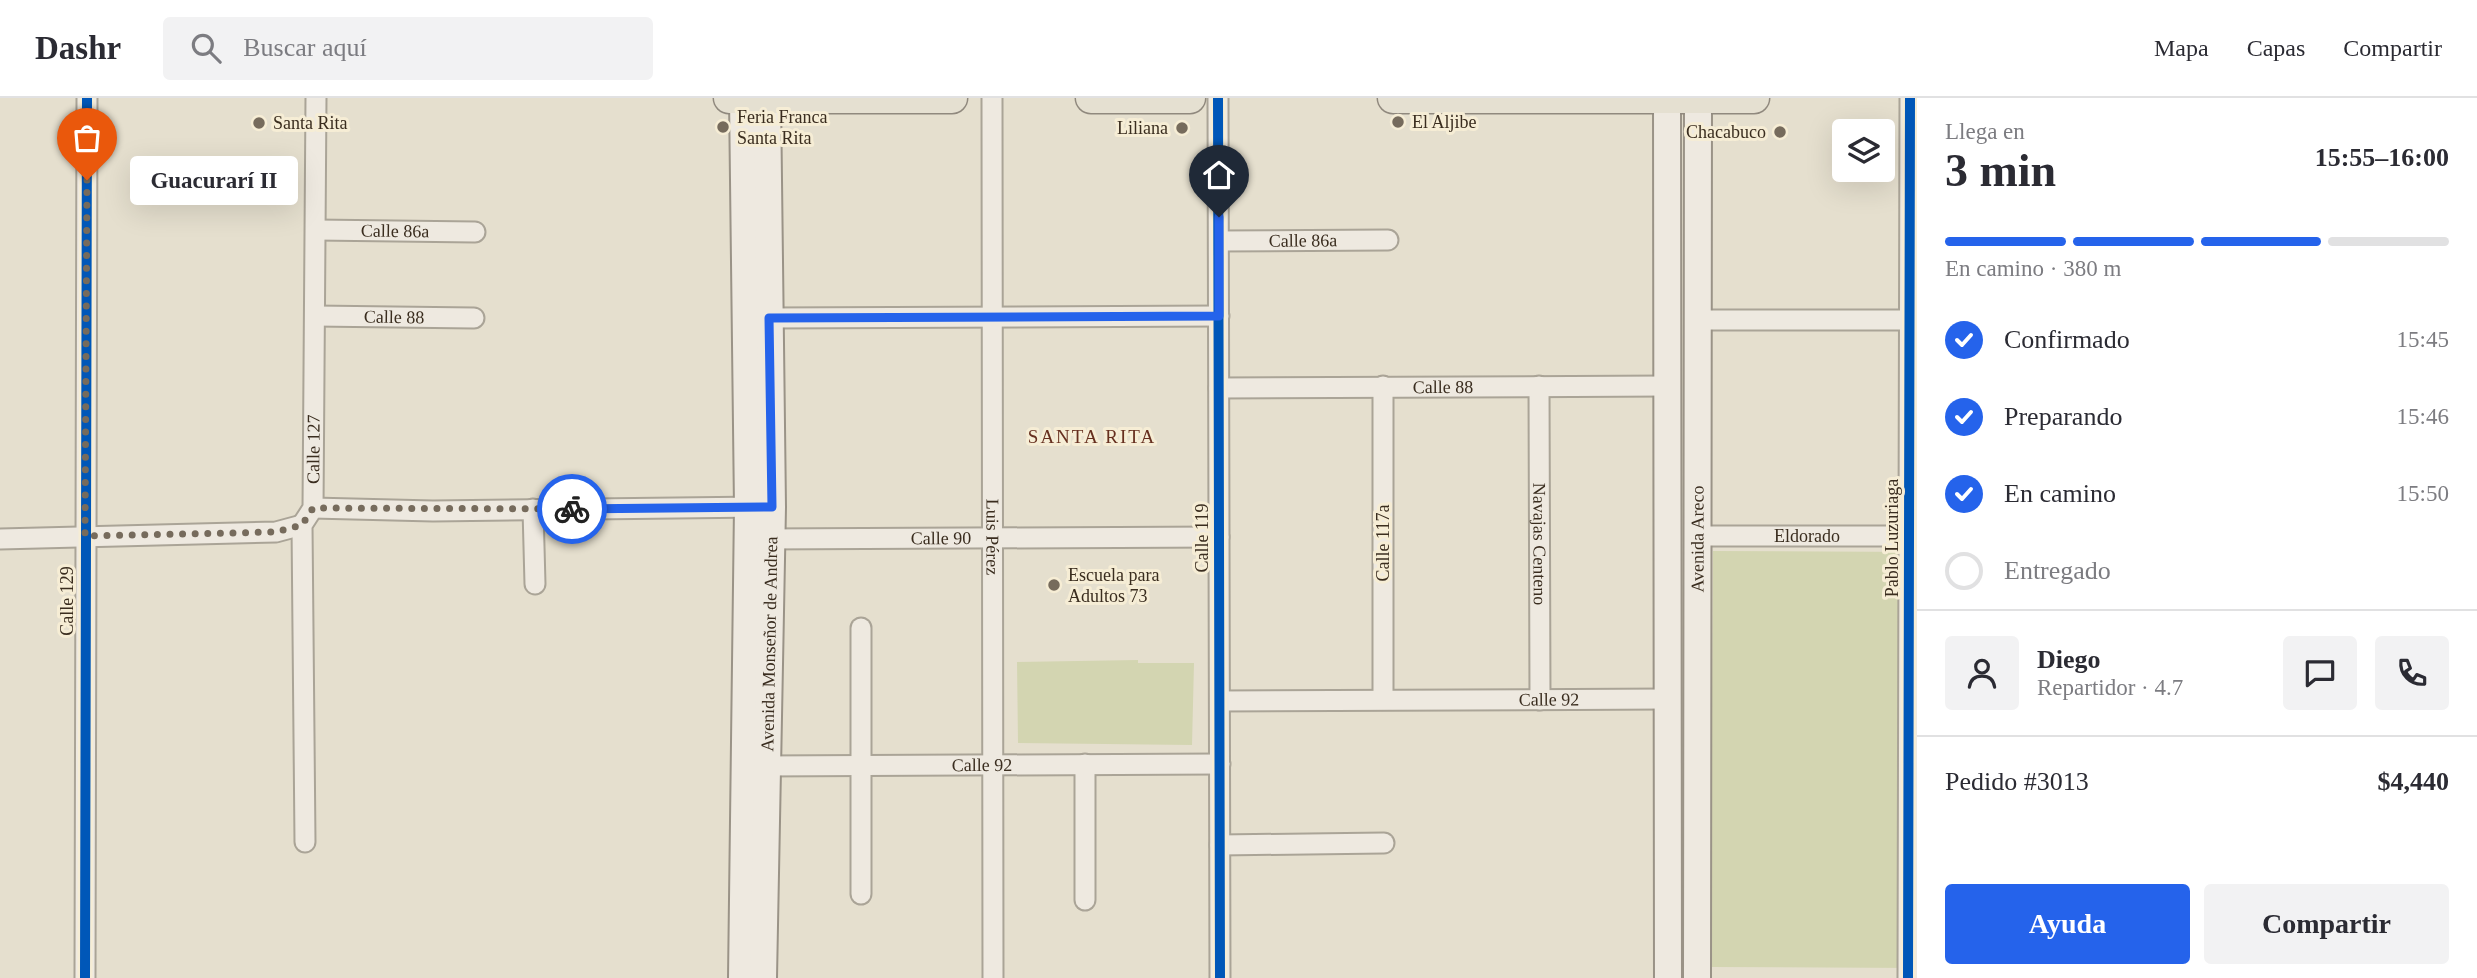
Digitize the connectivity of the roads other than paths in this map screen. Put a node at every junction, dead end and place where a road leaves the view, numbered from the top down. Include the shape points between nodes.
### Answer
1 (87, 98) edge
2 (316, 98) edge
3 (729, 98) edge
4 (755, 98) edge
5 (952, 98) edge
6 (992, 98) edge
7 (1091, 98) edge
8 (1190, 98) edge
9 (1218, 98) edge
10 (1393, 98) edge
11 (1667, 98) edge
12 (1754, 98) edge
13 (1910, 98) edge
14 (1698, 99) edge
15 (316, 230) junction
16 (475, 232) dead end
17 (1388, 240) dead end
18 (1219, 241) junction
19 (315, 316) junction
20 (1219, 316) junction
21 (474, 317) dead end
22 (993, 317) junction
23 (769, 318) junction
24 (1698, 320) junction
25 (1913, 320) edge
26 (1383, 386) junction
27 (1539, 386) junction
28 (1668, 386) junction
29 (1219, 388) junction
30 (760, 507) junction
31 (313, 508) junction
32 (533, 509) junction
33 (302, 525) junction
34 (85, 536) junction
35 (1699, 536) junction
36 (1913, 536) edge
37 (993, 537) junction
38 (1219, 537) junction
39 (0, 538) edge
40 (759, 539) junction
41 (535, 584) dead end
42 (861, 628) dead end
43 (1383, 699) junction
44 (1540, 699) junction
45 (1667, 699) junction
46 (1220, 701) junction
47 (994, 764) junction
48 (1085, 764) junction
49 (1220, 764) junction
50 (861, 765) junction
51 (755, 766) junction
52 (1913, 816) edge
53 (305, 842) dead end
54 (1384, 843) dead end
55 (1220, 845) junction
56 (861, 894) dead end
57 (1085, 900) dead end
58 (85, 978) edge
59 (742, 978) edge
60 (763, 978) edge
61 (993, 978) edge
62 (1220, 978) edge
63 (1668, 978) edge
64 (1697, 978) edge
65 (1908, 978) edge

1 - 34 street, Calle 129
2 - 15 street, Calle 127
3 - 4 main road
4 - 5 main road
4 - 23 main road, Avenida Monseñor de Andrea
4 - 30 main road, Avenida Monseñor de Andrea
6 - 22 street, Luis Pérez
7 - 8 main road
9 - 18 street, Calle 119
10 - 11 main road
11 - 14 main road
11 - 28 main road, Avenida Areco
12 - 14 main road
13 - 25 street, Pablo Luzuriaga
14 - 24 main road, Avenida Areco
15 - 16 street, Calle 86a
15 - 19 street, Calle 127
17 - 18 street, Calle 86a
18 - 20 street, Calle 119
19 - 21 street, Calle 88
19 - 31 street, Calle 127
20 - 22 street
20 - 29 street, Calle 119
22 - 23 street
22 - 37 street, Luis Pérez
23 - 30 main road, Avenida Monseñor de Andrea
24 - 25 street
24 - 35 main road, Avenida Areco
25 - 36 street, Pablo Luzuriaga
26 - 27 street, Calle 88
26 - 29 street, Calle 88
26 - 43 street, Calle 117a
27 - 28 street, Calle 88
27 - 44 street, Navajas Centeno
28 - 45 main road, Avenida Areco
29 - 38 street, Calle 119
30 - 32 street
30 - 40 main road, Avenida Monseñor de Andrea
31 - 32 street
31 - 33 street, Calle 127
32 - 41 street
33 - 34 street via 276,532
33 - 53 street
34 - 39 street
34 - 58 street, Calle 129
35 - 36 street, Eldorado
35 - 64 main road, Avenida Areco
36 - 52 street, Pablo Luzuriaga
37 - 38 street, Calle 90
37 - 40 street, Calle 90
37 - 47 street, Luis Pérez
38 - 46 street, Calle 119
40 - 51 main road, Avenida Monseñor de Andrea
42 - 50 street
43 - 44 street, Calle 92
43 - 46 street, Calle 92
44 - 45 street, Calle 92
45 - 63 main road, Avenida Areco
46 - 49 street, Calle 119
47 - 48 street, Calle 92
47 - 50 street, Calle 92
47 - 61 street, Luis Pérez
48 - 49 street, Calle 92
48 - 57 street
49 - 55 street, Calle 119
50 - 51 street, Calle 92
50 - 56 street
51 - 59 main road, Avenida Monseñor de Andrea
51 - 60 main road, Avenida Monseñor de Andrea
52 - 65 street, Pablo Luzuriaga
54 - 55 street
55 - 62 street, Calle 119

